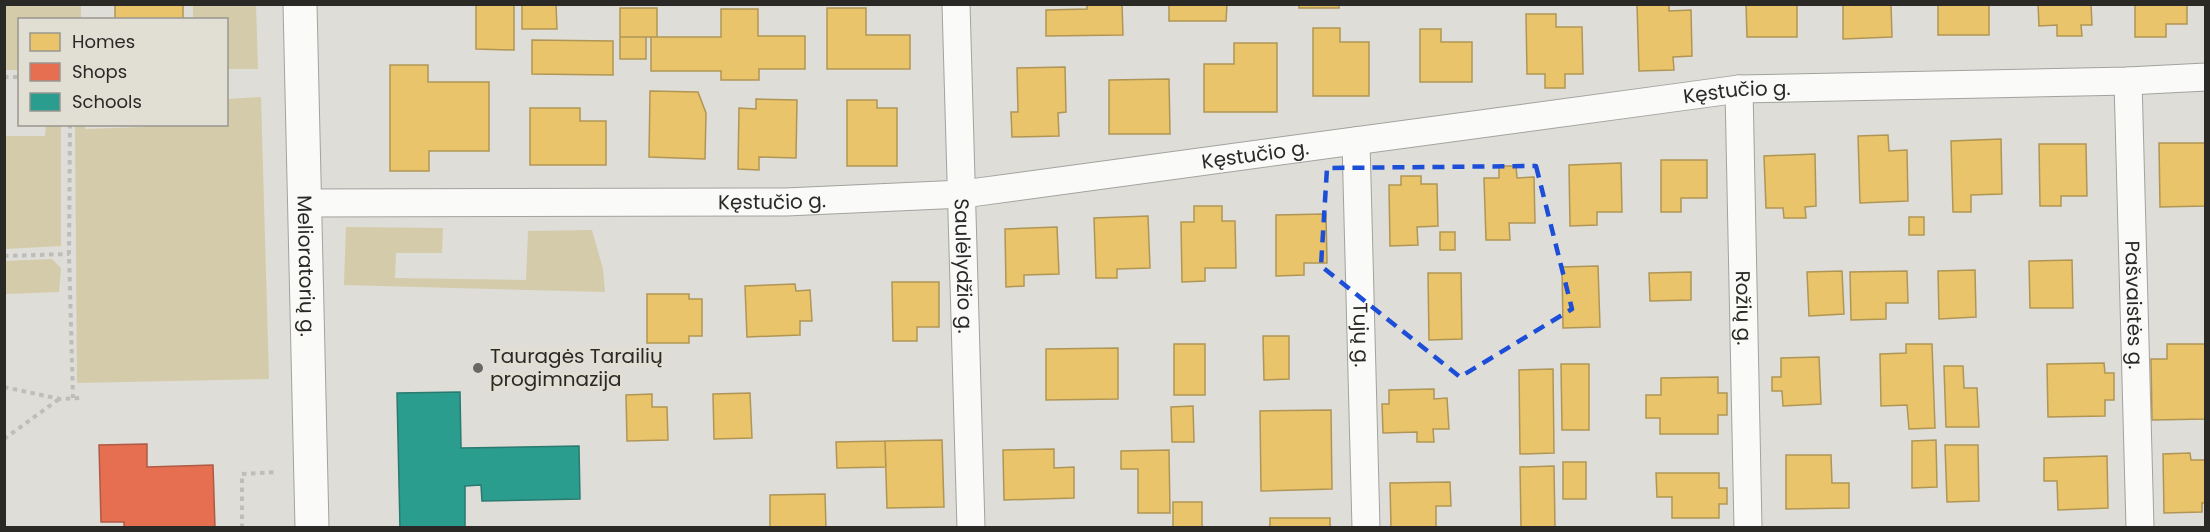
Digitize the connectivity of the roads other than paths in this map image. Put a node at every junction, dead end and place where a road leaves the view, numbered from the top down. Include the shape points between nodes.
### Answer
1 (300, 4) edge
2 (956, 4) edge
3 (2205, 77) edge
4 (2128, 81) junction
5 (1738, 89) junction
6 (1356, 141) junction
7 (963, 194) junction
8 (304, 203) junction
9 (312, 528) edge
10 (971, 528) edge
11 (1366, 528) edge
12 (1748, 528) edge
13 (2140, 528) edge

1 - 8 main road, Melioratorių g.
2 - 7 street, Saulėlydžio g.
3 - 4 street, Kęstučio g.
4 - 5 street, Kęstučio g.
4 - 13 street, Pašvaistės g.
5 - 6 street, Kęstučio g.
5 - 12 street, Rožių g.
6 - 7 street, Kęstučio g.
6 - 11 street, Tujų g.
7 - 8 street, Kęstučio g. via 786,202
7 - 10 street, Saulėlydžio g.
8 - 9 main road, Melioratorių g.

